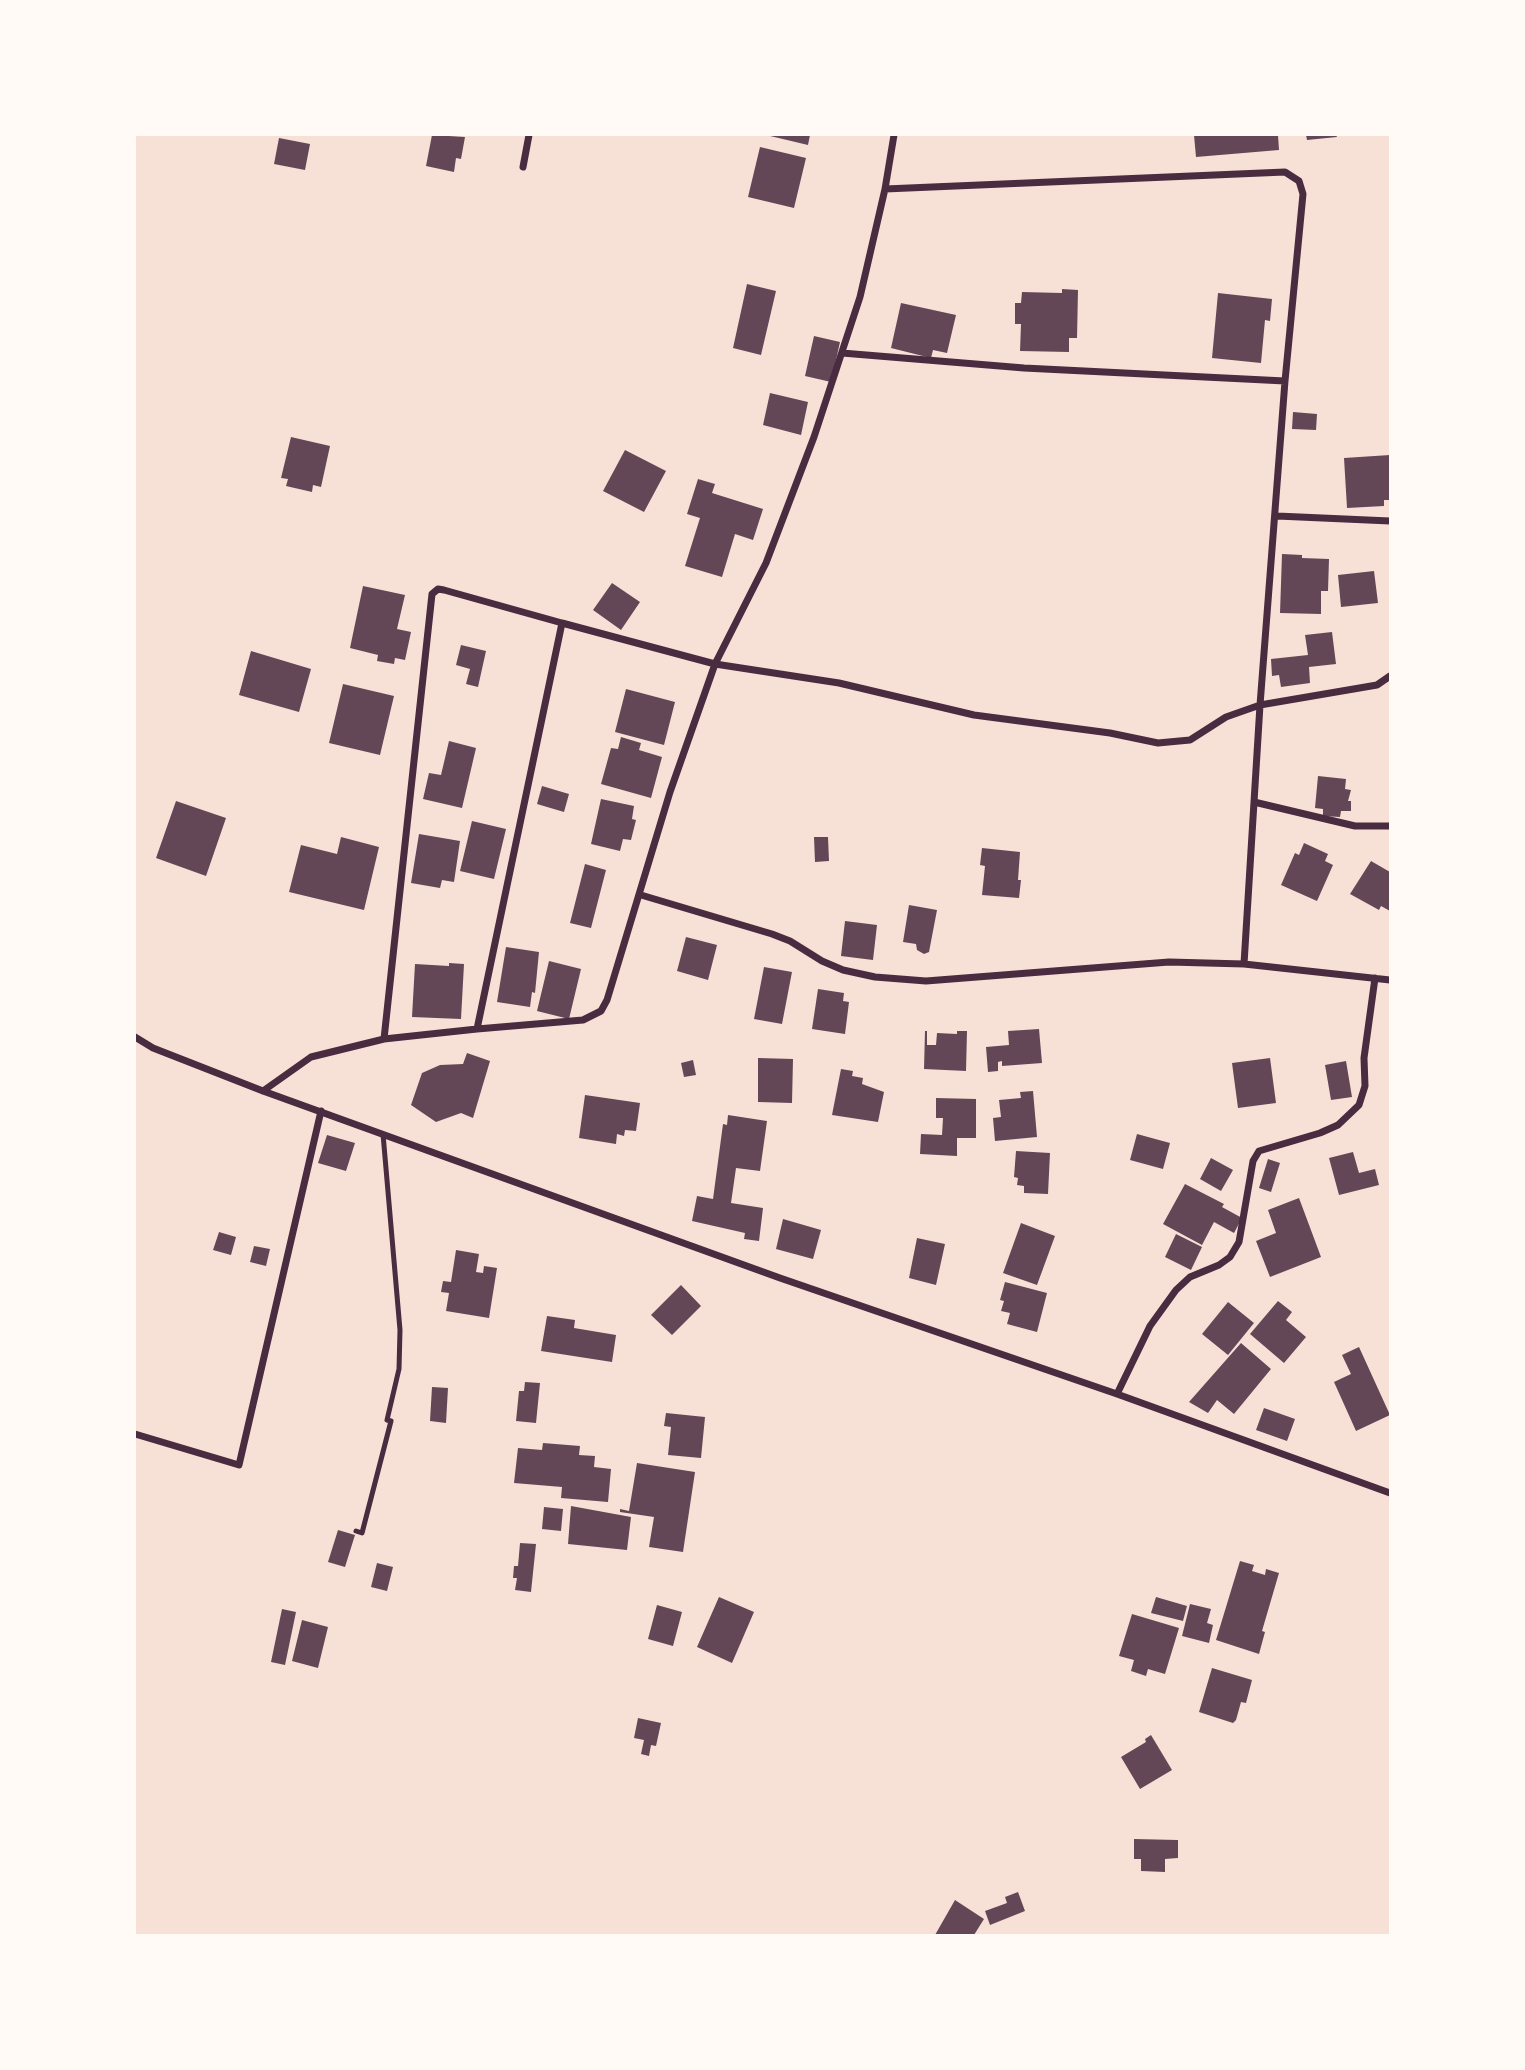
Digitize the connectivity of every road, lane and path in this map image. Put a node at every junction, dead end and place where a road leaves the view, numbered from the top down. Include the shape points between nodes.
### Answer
1 (528, 135) edge
2 (894, 135) edge
3 (523, 167) dead end
4 (885, 189) junction
5 (842, 353) junction
6 (1285, 381) junction
7 (1277, 516) junction
8 (1390, 521) edge
9 (562, 623) junction
10 (715, 664) junction
11 (1390, 676) edge
12 (1261, 705) junction
13 (1254, 802) junction
14 (1390, 826) edge
15 (641, 895) junction
16 (1244, 964) junction
17 (1375, 978) junction
18 (1390, 980) edge
19 (477, 1029) junction
20 (135, 1037) edge
21 (384, 1040) junction
22 (263, 1091) junction
23 (321, 1111) junction
24 (383, 1134) junction
25 (1117, 1394) junction
26 (135, 1434) edge
27 (1390, 1493) edge
28 (356, 1531) dead end

1 - 3 street
2 - 4 street
4 - 5 street
4 - 6 street via 1285,172 1298,181 1303,194
5 - 6 street
5 - 10 street via 766,563
6 - 7 street
7 - 8 street
7 - 12 street
9 - 10 street
9 - 19 street
9 - 21 street via 443,590 432,594
10 - 12 street via 839,683 974,715 1157,743 1190,740 1226,717
10 - 15 street via 670,792
11 - 12 street via 1377,685
12 - 13 street
13 - 14 street via 1355,826
13 - 16 street
15 - 16 street via 772,934 843,970 875,977 926,981 1169,962
15 - 19 street via 601,1010 583,1020
16 - 17 street
17 - 18 street
17 - 25 street via 1364,1058 1365,1086 1359,1105 1338,1125 1259,1151 1235,1249 1219,1265 1190,1277 1176,1290 1150,1326
19 - 21 street
20 - 22 street
21 - 22 street via 311,1057
22 - 23 street
23 - 24 street
23 - 26 street via 239,1465
24 - 25 street
24 - 28 lane via 400,1330 399,1369 387,1420 391,1421 362,1533
25 - 27 street

